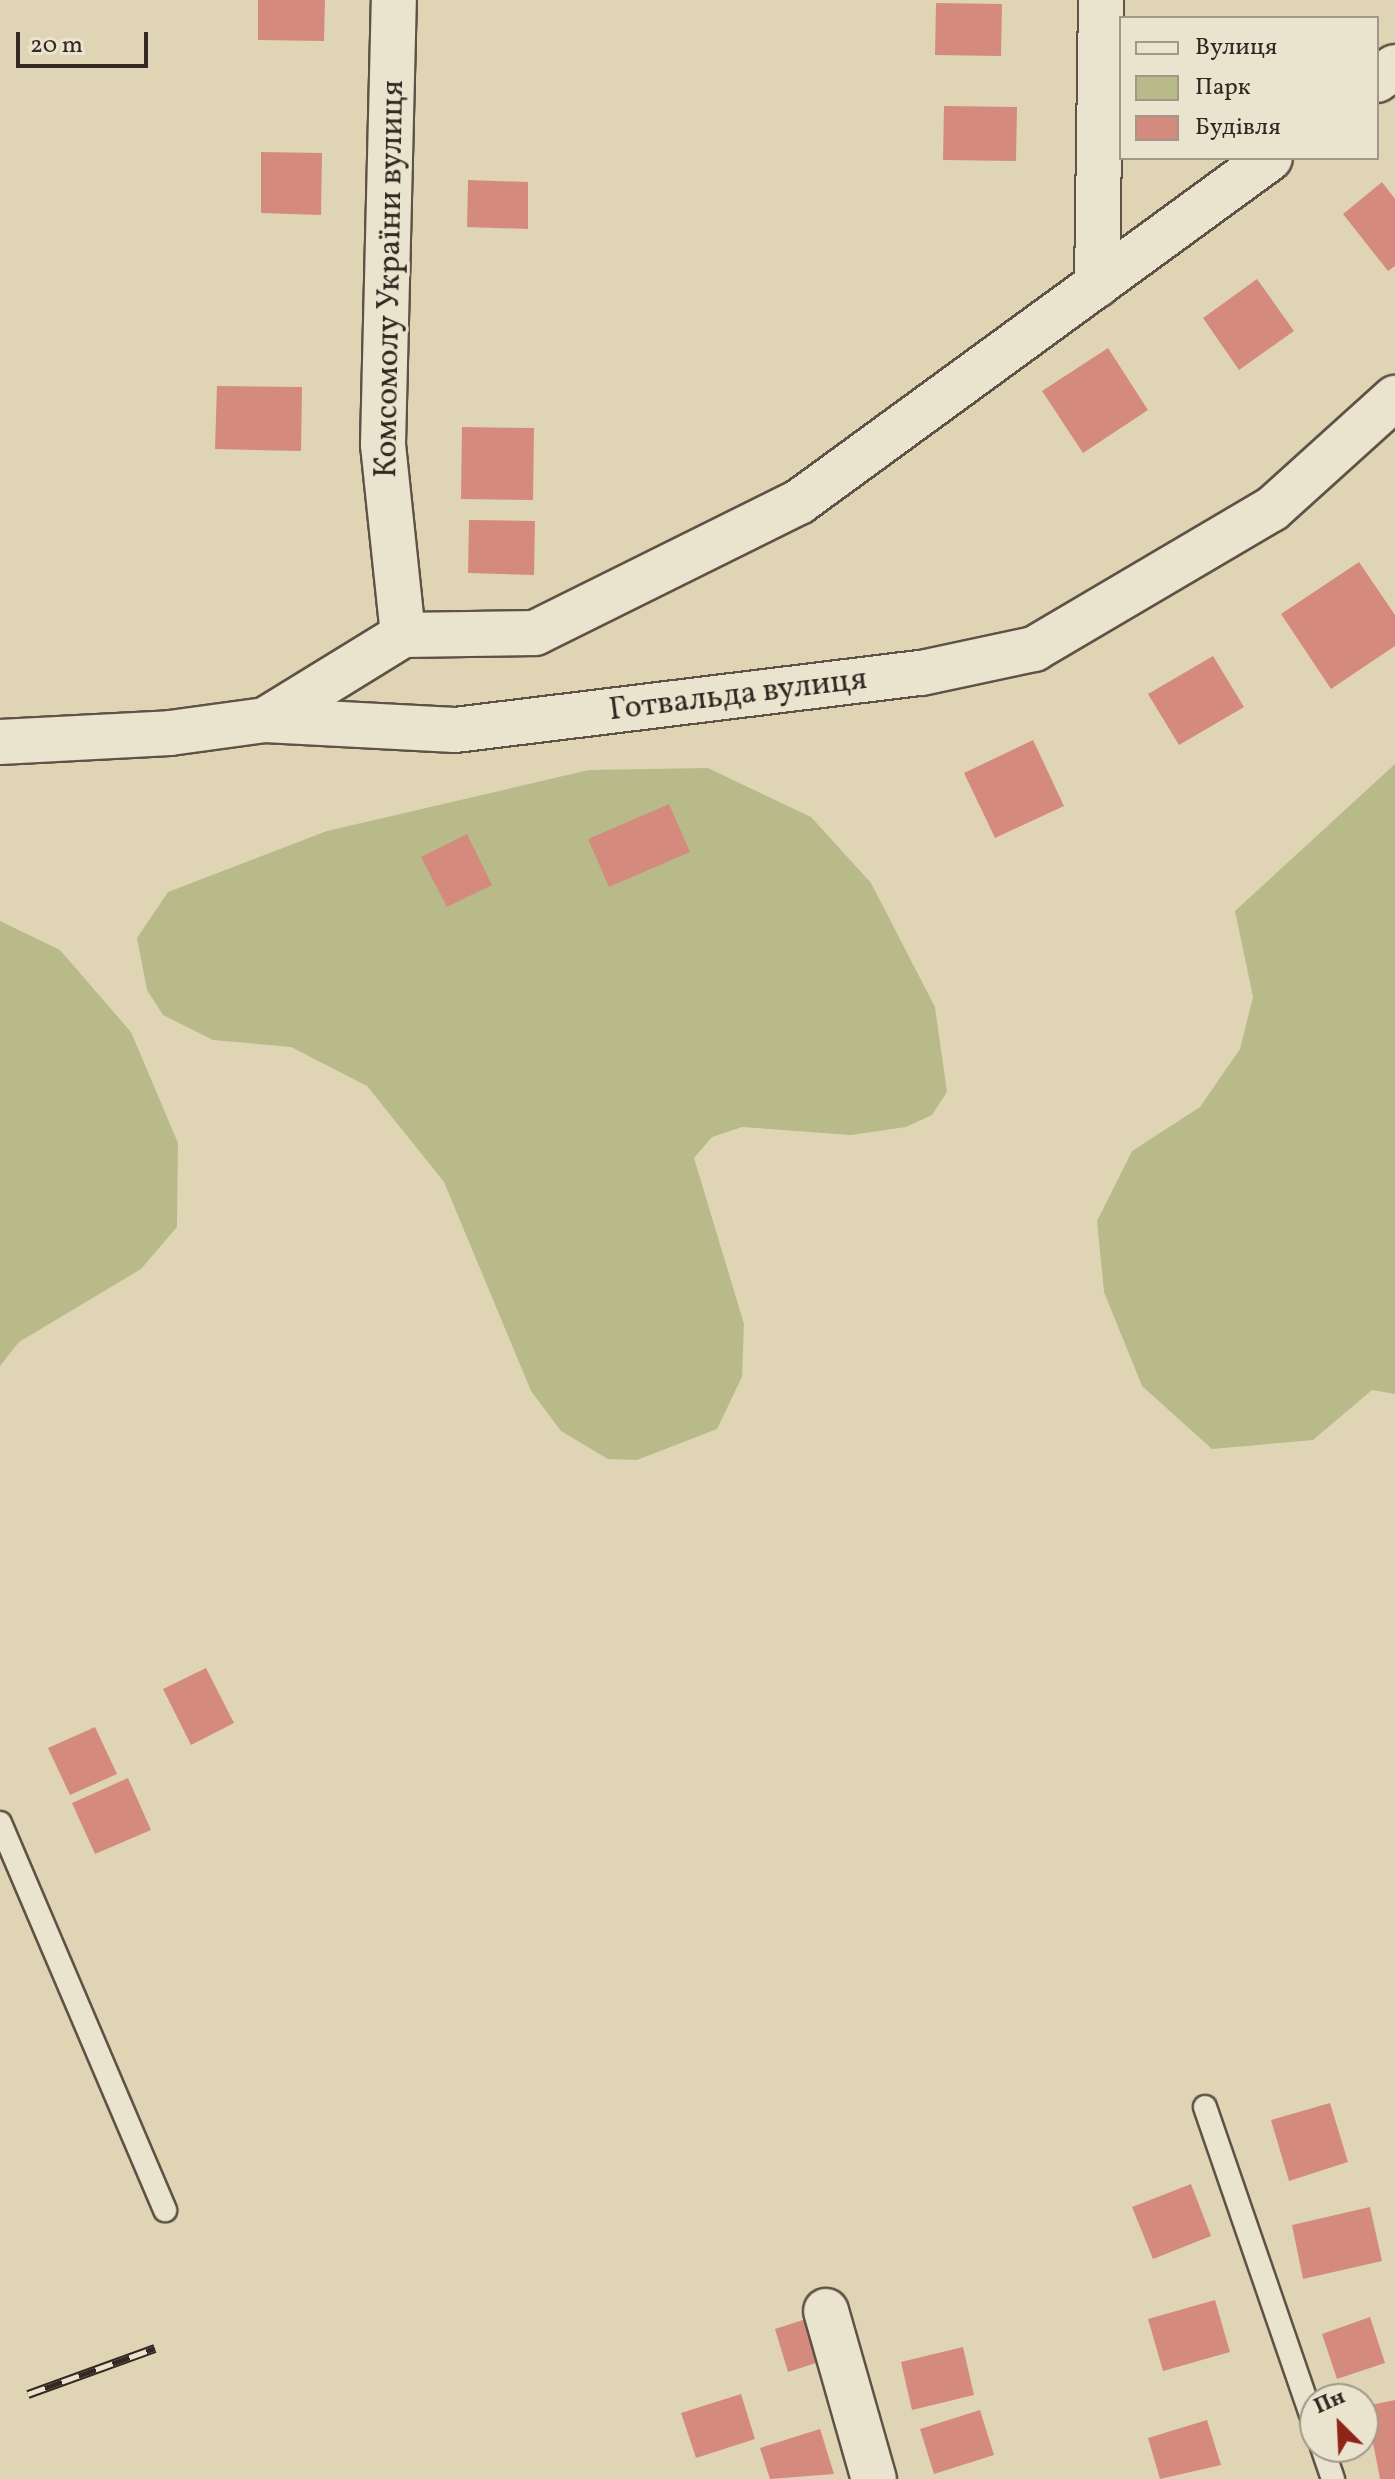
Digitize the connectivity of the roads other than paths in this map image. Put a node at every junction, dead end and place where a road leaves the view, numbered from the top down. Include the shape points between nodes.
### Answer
1 (394, 0) edge
2 (1101, 0) edge
3 (1267, 160) edge
4 (1097, 285) junction
5 (1395, 398) edge
6 (403, 635) junction
7 (265, 720) junction
8 (0, 742) edge
9 (0, 1823) edge
10 (1205, 2107) dead end
11 (165, 2210) dead end
12 (826, 2311) dead end
13 (1300, 2383) edge
14 (874, 2479) edge

1 - 6 street, Комсомолу України вулиця via 383,444
2 - 4 street
3 - 4 street
4 - 6 street via 784,510 535,633
5 - 7 street, Готвальда вулиця via 1272,509 1034,649 892,677 455,730
6 - 7 street
7 - 8 street, Готвальда вулиця via 170,733
9 - 11 lane
10 - 13 lane
12 - 14 street

